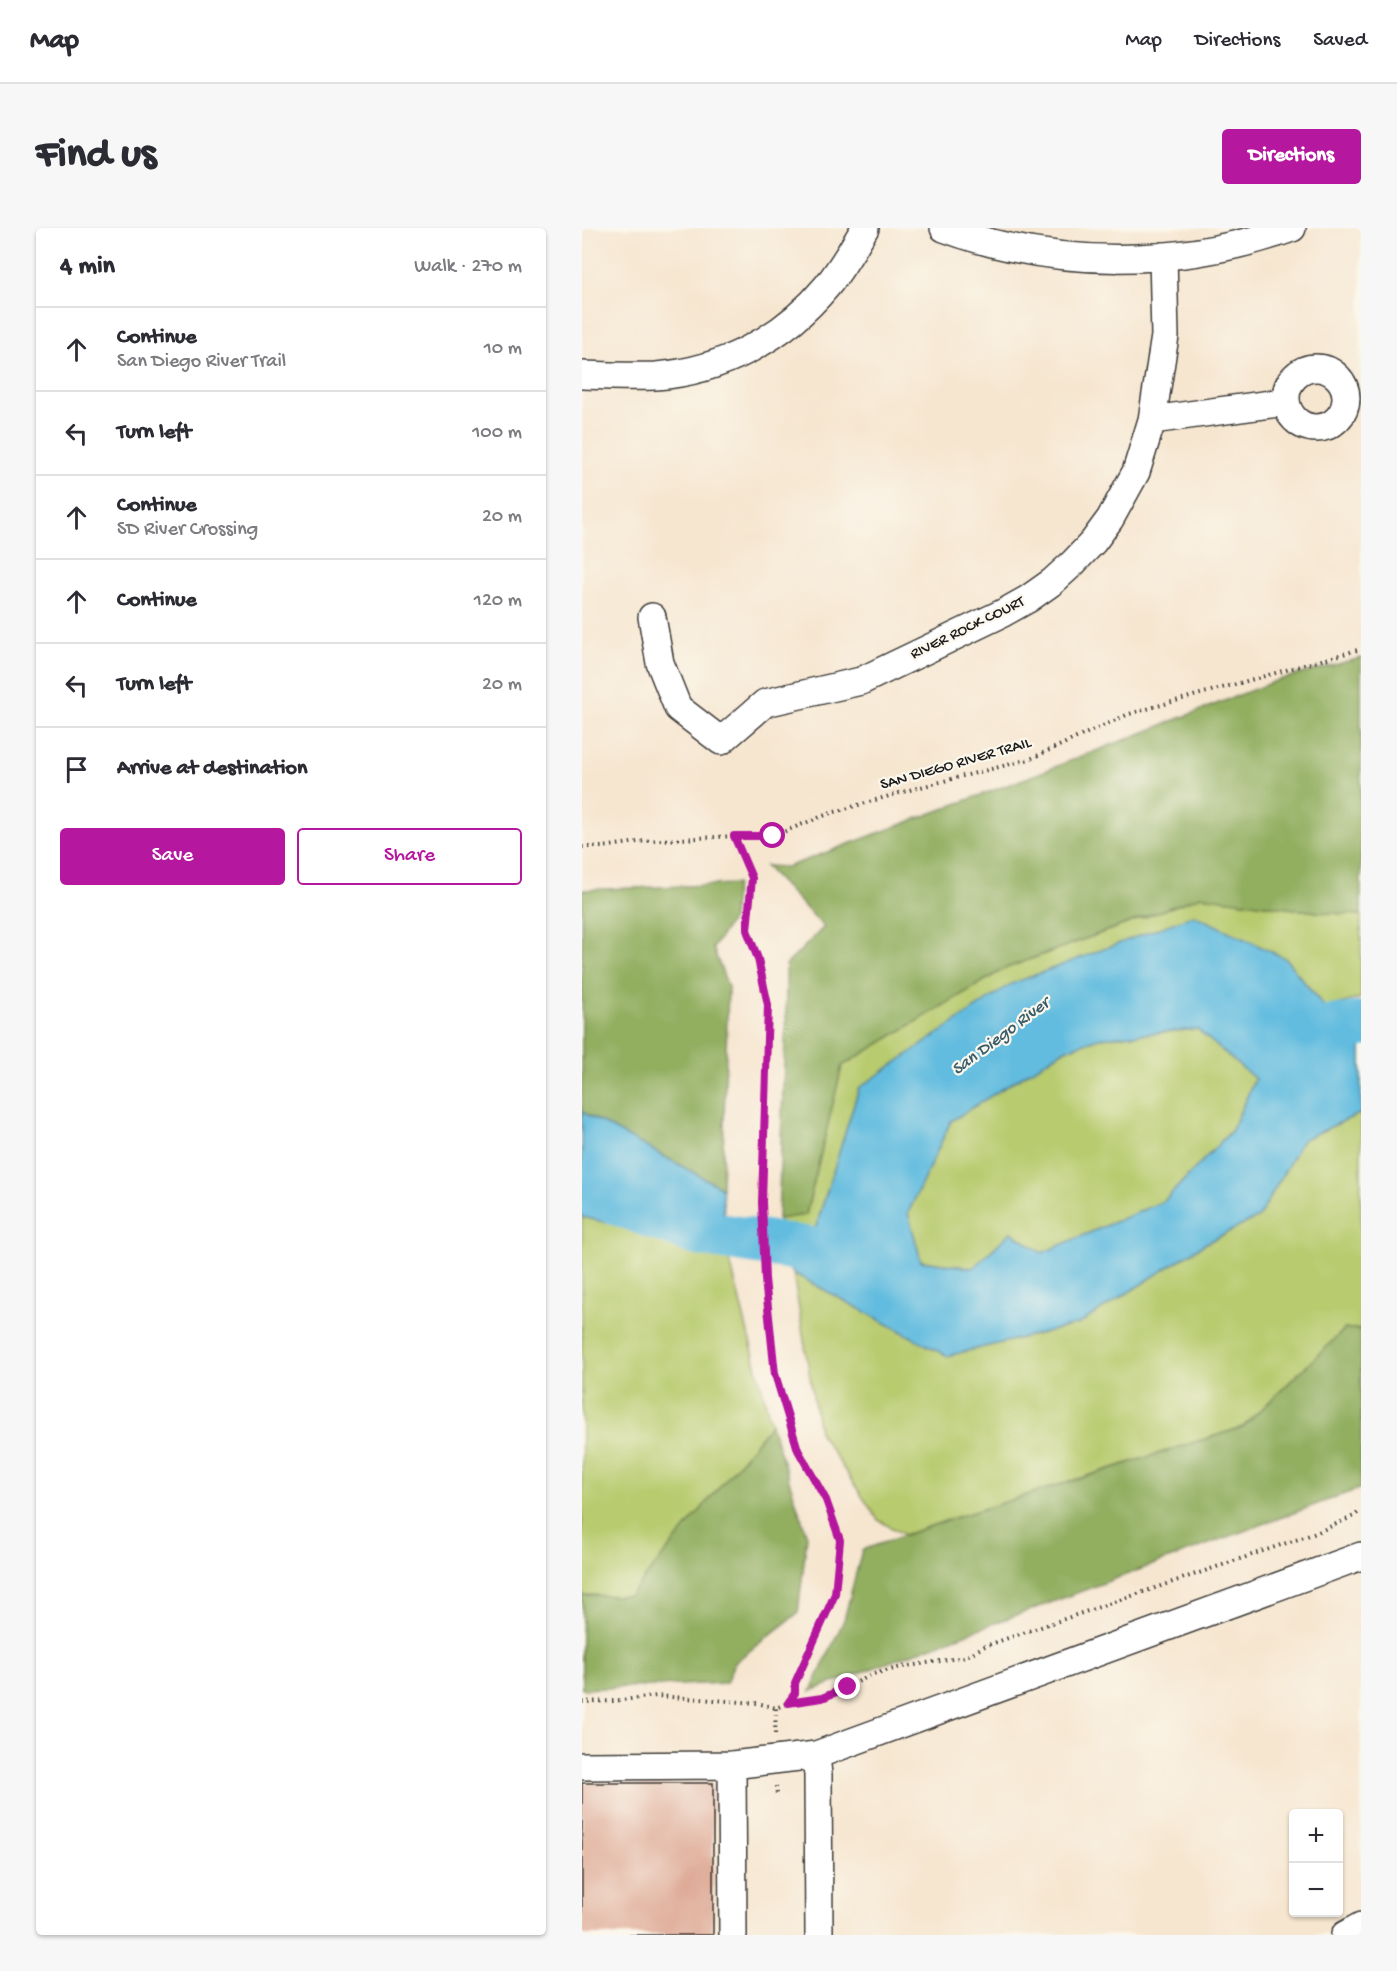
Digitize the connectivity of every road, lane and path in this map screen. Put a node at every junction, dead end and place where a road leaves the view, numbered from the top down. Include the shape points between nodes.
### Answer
1 (865, 228) edge
2 (944, 228) edge
3 (1292, 228) edge
4 (1163, 256) junction
5 (582, 375) edge
6 (1286, 402) dead end
7 (1152, 420) junction
8 (652, 617) dead end
9 (1361, 649) edge
10 (734, 836) junction
11 (582, 847) edge
12 (1361, 1510) edge
13 (1361, 1556) edge
14 (582, 1702) edge
15 (788, 1703) junction
16 (776, 1708) junction
17 (775, 1738) dead end
18 (816, 1755) junction
19 (732, 1765) junction
20 (582, 1766) edge
21 (1361, 1926) edge
22 (733, 1935) edge
23 (819, 1935) edge
24 (1345, 1935) edge

1 - 5 street via 812,303 754,347 706,367 681,372 656,376
2 - 4 street via 1046,254 1090,258
3 - 4 street via 1241,244
4 - 7 street, RIVER ROCK COURT via 1165,336
6 - 7 street
7 - 8 street, RIVER ROCK COURT via 1136,472 1110,519 1093,542 1052,582 1003,613 861,681 765,703 721,741 678,708 660,663
9 - 10 path, SAN DIEGO RIVER TRAIL via 1129,714 1030,759 828,814 773,836
10 - 11 path, SAN DIEGO RIVER TRAIL
10 - 15 path via 752,878 747,930 768,1005 762,1202 775,1374 798,1450 826,1500 840,1540 835,1594
12 - 15 path via 1316,1533 985,1646 965,1658 873,1674 822,1698
13 - 18 street
14 - 16 path via 657,1696 757,1703
15 - 16 path
16 - 17 path
18 - 19 street
18 - 23 street
19 - 20 street
19 - 22 street
21 - 24 street

